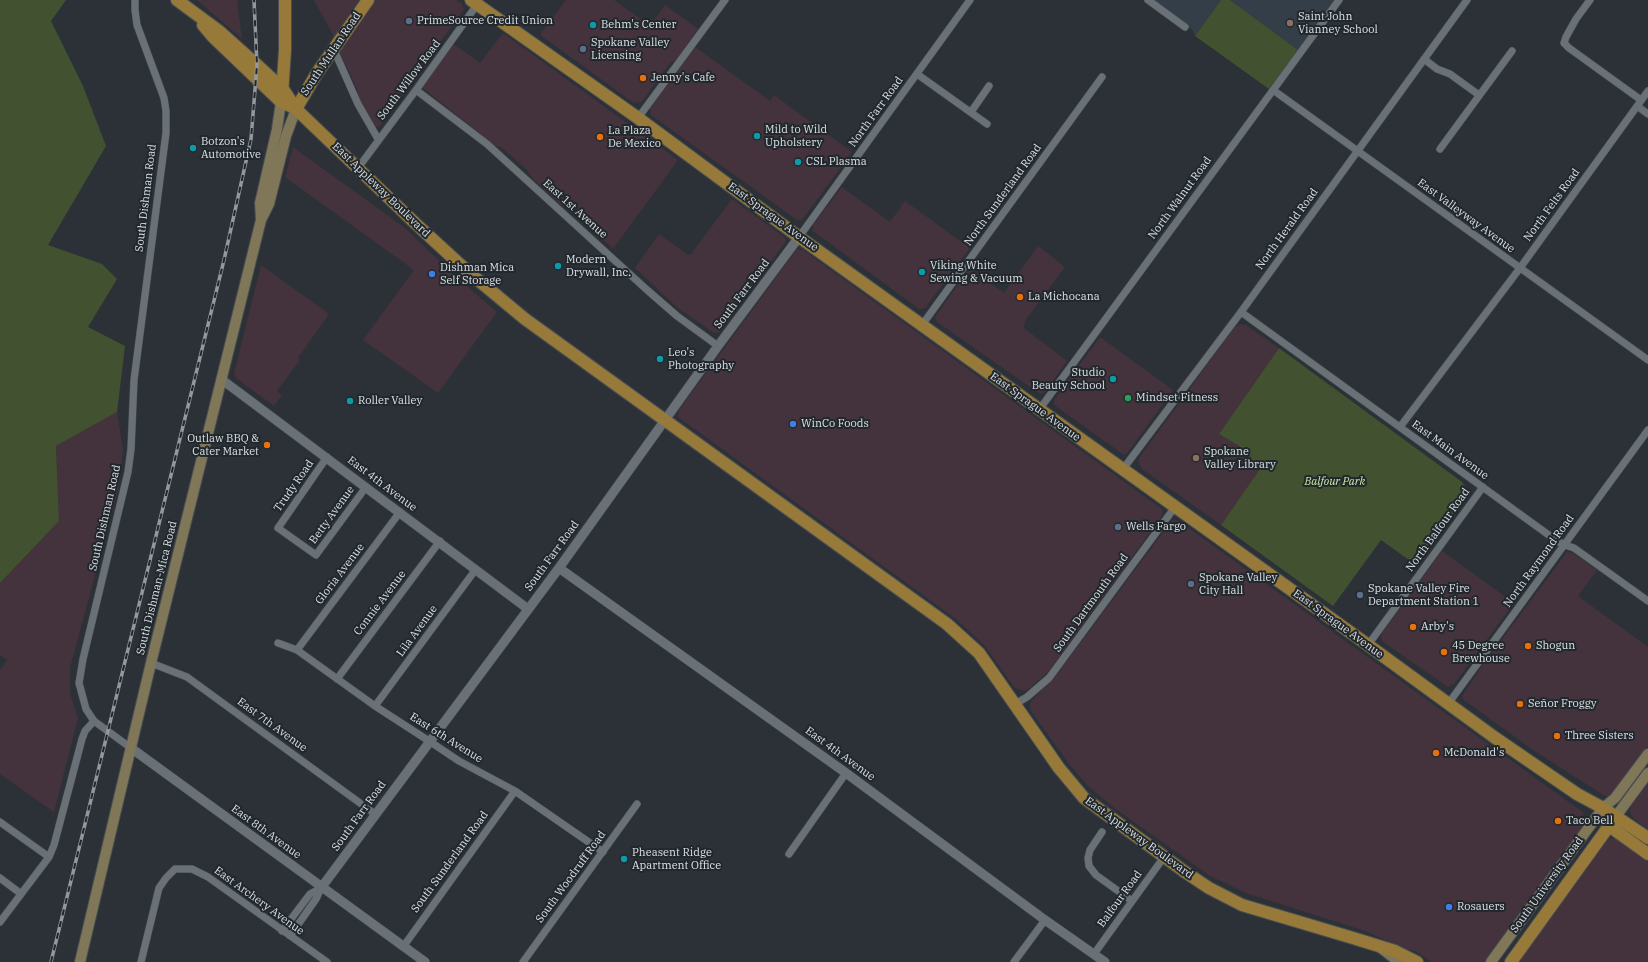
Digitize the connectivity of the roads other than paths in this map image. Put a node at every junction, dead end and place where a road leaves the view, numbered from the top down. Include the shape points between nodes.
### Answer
1 (136, 0) edge
2 (177, 0) edge
3 (285, 0) edge
4 (368, 0) edge
5 (725, 0) edge
6 (970, 0) edge
7 (1148, 0) edge
8 (1339, 0) edge
9 (1467, 0) edge
10 (1590, 0) edge
11 (476, 2) edge
12 (189, 9) junction
13 (1185, 27) dead end
14 (334, 50) junction
15 (1512, 51) dead end
16 (1424, 59) junction
17 (917, 74) junction
18 (1102, 77) dead end
19 (989, 86) dead end
20 (283, 89) junction
21 (416, 90) junction
22 (1272, 90) junction
23 (1648, 91) edge
24 (1479, 95) junction
25 (281, 102) junction
26 (1639, 103) junction
27 (296, 109) junction
28 (971, 112) junction
29 (1648, 114) edge
30 (638, 118) junction
31 (986, 124) dead end
32 (378, 139) junction
33 (1440, 149) dead end
34 (1356, 151) junction
35 (358, 168) junction
36 (261, 220) junction
37 (799, 237) junction
38 (1520, 268) junction
39 (1241, 312) junction
40 (922, 325) junction
41 (718, 346) junction
42 (1648, 360) edge
43 (221, 378) junction
44 (1039, 410) junction
45 (664, 421) junction
46 (1400, 427) junction
47 (1648, 430) edge
48 (327, 457) junction
49 (1123, 469) junction
50 (366, 487) junction
51 (1483, 487) junction
52 (1175, 507) junction
53 (400, 512) junction
54 (440, 541) junction
55 (1564, 545) junction
56 (316, 555) joint
57 (559, 568) junction
58 (476, 569) junction
59 (1648, 601) edge
60 (528, 609) junction
61 (278, 643) dead end
62 (1368, 645) junction
63 (297, 650) junction
64 (151, 663) junction
65 (337, 679) junction
66 (1015, 704) junction
67 (1448, 704) junction
68 (375, 706) junction
69 (94, 721) junction
70 (429, 741) junction
71 (130, 748) junction
72 (1648, 754) edge
73 (846, 773) junction
74 (1648, 773) edge
75 (515, 791) junction
76 (637, 804) dead end
77 (1603, 808) junction
78 (375, 814) junction
79 (1613, 821) junction
80 (0, 822) edge
81 (1102, 832) dead end
82 (1648, 838) edge
83 (603, 852) junction
84 (789, 854) dead end
85 (1648, 854) edge
86 (49, 857) junction
87 (1164, 857) junction
88 (0, 878) edge
89 (321, 888) junction
90 (20, 893) junction
91 (1132, 901) junction
92 (1045, 920) junction
93 (0, 922) edge
94 (282, 931) junction
95 (290, 936) junction
96 (403, 947) junction
97 (1379, 947) junction
98 (1094, 954) junction
99 (80, 962) edge
100 (141, 962) edge
101 (327, 962) edge
102 (425, 962) edge
103 (523, 962) edge
104 (1014, 962) edge
105 (1105, 962) edge
106 (1399, 962) edge
107 (1417, 962) edge
108 (1491, 962) edge
109 (1511, 962) edge

1 - 69 street, South Dishman Road via 137,25 164,98 166,130 134,380 128,472 80,675 82,701
2 - 12 main road, East Appleway Boulevard
3 - 20 main road
4 - 14 main road, South Mullan Road
5 - 30 street
6 - 17 street, North Farr Road
7 - 13 street
8 - 22 street, North Walnut Road
9 - 16 street, North Herald Road
10 - 26 street via 1576,19 1564,43
11 - 21 street, South Willow Road
11 - 30 main road, East Sprague Avenue
12 - 20 main road, East Appleway Boulevard via 219,31
12 - 25 main road, East Appleway Boulevard via 213,37
14 - 27 main road, South Mullan Road
14 - 32 street via 358,104
15 - 24 street
16 - 24 street
16 - 34 street, North Herald Road
17 - 28 street
17 - 37 street, North Farr Road
18 - 40 street, North Sunderland Road
19 - 28 street
20 - 25 main road
20 - 27 main road, East Appleway Boulevard
21 - 32 street, South Willow Road
21 - 41 street, East 1st Avenue via 487,144 661,303
22 - 34 street, East Valleyway Avenue
22 - 44 street, North Walnut Road
23 - 26 street, North Felts Road
24 - 33 street
25 - 27 main road, East Appleway Boulevard
25 - 36 main road, South Dishman-Mica Road via 278,129 260,203
26 - 29 street
26 - 38 street, North Felts Road
27 - 35 main road, East Appleway Boulevard
27 - 36 main road, South Dishman-Mica Road via 286,136 269,204
28 - 31 street
30 - 37 main road, East Sprague Avenue
32 - 35 street, South Willow Road
34 - 38 street, East Valleyway Avenue
34 - 39 street, North Herald Road
35 - 45 main road, East Appleway Boulevard via 466,270 525,319
36 - 43 main road, South Dishman-Mica Road
37 - 40 main road, East Sprague Avenue
37 - 41 street, South Farr Road
38 - 42 street, East Valleyway Avenue
38 - 46 street, North Felts Road
39 - 46 street, East Main Avenue
39 - 49 street, North Herald Road
40 - 44 main road, East Sprague Avenue
41 - 45 street, South Farr Road
43 - 48 street, East 4th Avenue
43 - 64 main road, South Dishman-Mica Road
44 - 49 main road, East Sprague Avenue
45 - 57 street, South Farr Road
45 - 66 main road, East Appleway Boulevard via 947,624 979,653
46 - 51 street, East Main Avenue
47 - 55 street, North Raymond Road
48 - 50 street, East 4th Avenue
48 - 56 street, Trudy Road via 278,528
49 - 52 main road, East Sprague Avenue
50 - 53 street, East 4th Avenue
50 - 56 street, Betty Avenue
51 - 55 street, East Main Avenue
51 - 62 street, North Balfour Road
52 - 62 main road, East Sprague Avenue
52 - 66 street, South Dartmouth Road via 1049,678
53 - 54 street, East 4th Avenue
53 - 63 street, Gloria Avenue
54 - 58 street, East 4th Avenue
54 - 65 street, Connie Avenue
55 - 59 street, East Main Avenue via 1574,548
55 - 67 street, North Raymond Road
57 - 60 street, South Farr Road
57 - 73 street, East 4th Avenue
58 - 60 street, East 4th Avenue
58 - 68 street, Lila Avenue
60 - 70 street, South Farr Road
61 - 63 street, East 6th Avenue
62 - 67 main road, East Sprague Avenue
63 - 65 street, East 6th Avenue
64 - 71 main road, South Dishman-Mica Road
64 - 78 street, East 7th Avenue via 187,677
65 - 68 street, East 6th Avenue
66 - 87 main road, East Appleway Boulevard via 1059,768 1084,798
67 - 77 main road, East Sprague Avenue via 1550,776
68 - 70 street, East 6th Avenue
69 - 71 street, East 8th Avenue
69 - 86 street via 82,739
70 - 75 street, East 6th Avenue via 459,761
70 - 78 street, South Farr Road
71 - 89 street, East 8th Avenue
71 - 99 main road, South Dishman-Mica Road
72 - 77 main road, South University Road via 1615,798
73 - 84 street
73 - 92 street, East 4th Avenue
74 - 79 main road
75 - 83 street, East 6th Avenue
75 - 96 street, South Sunderland Road
76 - 83 street, South Woodruff Road
77 - 79 main road, East Sprague Avenue
77 - 108 main road, South University Road
78 - 89 street, South Farr Road
79 - 82 main road, East Sprague Avenue
79 - 85 main road, East Sprague Avenue
79 - 109 main road, South University Road
80 - 86 street
81 - 91 street via 1090,850 1089,866 1096,875
83 - 103 street, South Woodruff Road
86 - 90 street
87 - 91 street, Balfour Road
87 - 97 main road, East Appleway Boulevard via 1209,888 1242,905
88 - 90 street
89 - 94 street, South Farr Road via 310,894
89 - 95 street, South Farr Road
89 - 96 street, East 8th Avenue
90 - 93 street
91 - 98 street, Balfour Road
92 - 98 street, East 4th Avenue
92 - 104 street
94 - 95 street, East Archery Avenue
94 - 100 street, East Archery Avenue via 208,877 192,869 175,869 159,888
95 - 101 street, East Archery Avenue
96 - 102 street, East 8th Avenue
97 - 106 main road, East Appleway Boulevard
97 - 107 main road, East Appleway Boulevard via 1395,951
98 - 105 street, East 4th Avenue

